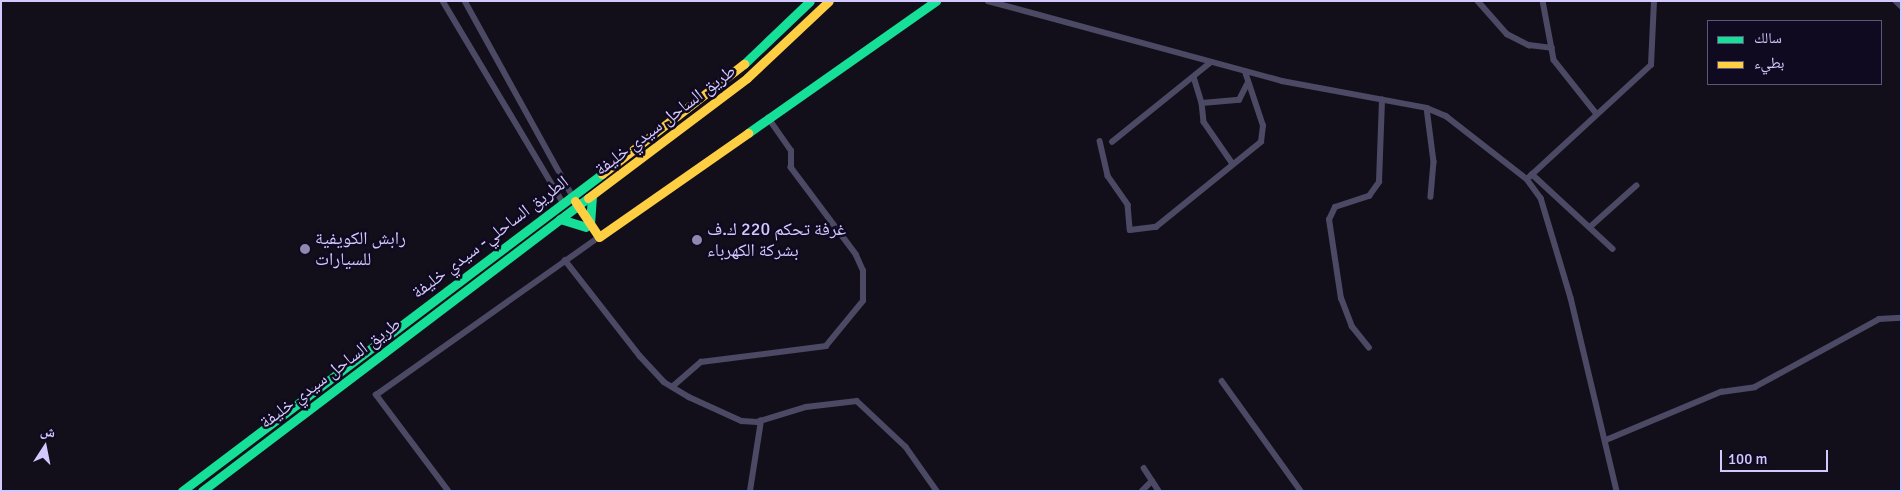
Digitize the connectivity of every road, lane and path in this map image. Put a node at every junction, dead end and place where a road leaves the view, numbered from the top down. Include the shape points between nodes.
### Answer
1 (443, 1) edge
2 (465, 1) edge
3 (810, 1) edge
4 (829, 1) edge
5 (936, 1) edge
6 (988, 1) edge
7 (1478, 1) edge
8 (1543, 1) edge
9 (1654, 1) edge
10 (1896, 1) edge
11 (1901, 6) edge
12 (1552, 48) junction
13 (1210, 63) junction
14 (1244, 72) junction
15 (1194, 77) junction
16 (1248, 84) junction
17 (1382, 100) junction
18 (1202, 103) junction
19 (1427, 108) junction
20 (1596, 114) junction
21 (768, 118) junction
22 (1100, 141) dead end
23 (1112, 142) dead end
24 (1233, 164) junction
25 (1529, 177) junction
26 (1636, 186) dead end
27 (572, 195) junction
28 (592, 196) junction
29 (1431, 197) dead end
30 (562, 201) junction
31 (574, 209) junction
32 (560, 220) junction
33 (1590, 227) junction
34 (592, 230) junction
35 (1613, 249) dead end
36 (565, 260) junction
37 (1901, 318) edge
38 (1369, 348) dead end
39 (1222, 381) dead end
40 (672, 387) junction
41 (761, 421) junction
42 (1606, 440) junction
43 (1144, 468) dead end
44 (1152, 481) junction
45 (182, 491) edge
46 (202, 491) edge
47 (448, 491) edge
48 (750, 491) edge
49 (937, 491) edge
50 (1142, 491) edge
51 (1159, 491) edge
52 (1301, 491) edge
53 (1617, 491) edge

1 - 30 street
2 - 27 street
3 - 27 main road, الطريق الساحلي- سيدي خليفة via 735,72
4 - 28 main road, طريق الساحل سيدي خليفة via 747,78
5 - 21 main road
6 - 13 street
7 - 12 street via 1507,34 1529,45
8 - 12 street
9 - 20 street via 1651,65
10 - 11 street
12 - 20 street via 1554,60
13 - 14 street
13 - 15 street
14 - 16 street
14 - 17 street
15 - 18 street
15 - 23 street
16 - 18 street via 1239,100
16 - 24 street via 1263,137
17 - 19 street
17 - 38 street via 1379,182 1369,196 1335,207 1329,220 1341,299 1352,327
18 - 24 street via 1204,122
19 - 25 street via 1446,116
19 - 29 street via 1434,162
20 - 25 street
21 - 34 main road
21 - 40 street via 791,150 791,168 856,255 863,271 863,301 826,346 700,362
22 - 24 street via 1108,176 1128,205 1130,230 1156,228
25 - 33 street
25 - 42 street via 1541,198 1547,218
26 - 33 street
27 - 30 main road, الطريق الساحلي- سيدي خليفة
27 - 31 main road
28 - 31 main road, طريق الساحل سيدي خليفة
28 - 34 main road
30 - 31 main road
30 - 45 main road, الطريق الساحلي- سيدي خليفة
31 - 32 main road, طريق الساحل سيدي خليفة
31 - 34 main road
32 - 34 main road
32 - 46 main road, طريق الساحل سيدي خليفة
33 - 35 street
34 - 36 street
36 - 40 street via 640,356
36 - 47 street via 376,395
37 - 42 street via 1879,318 1756,387 1721,392
39 - 52 street
40 - 41 street via 731,416
41 - 48 street
41 - 49 street via 806,407 856,401 906,447
42 - 53 street
43 - 44 street
44 - 50 street
44 - 51 street

